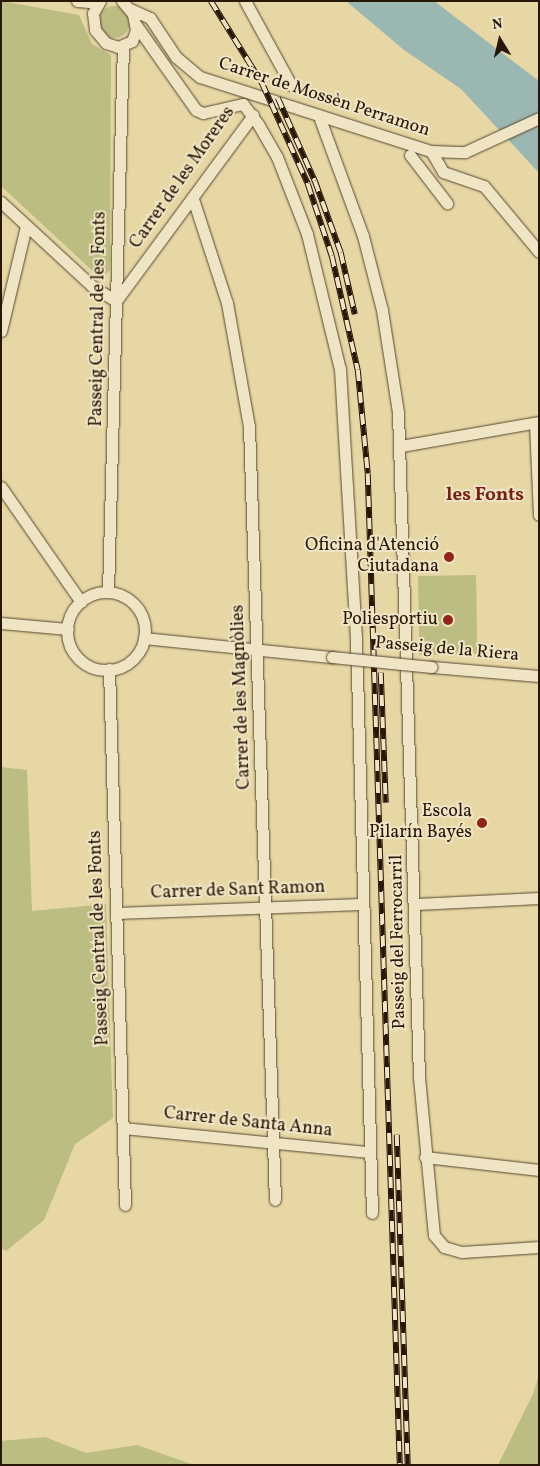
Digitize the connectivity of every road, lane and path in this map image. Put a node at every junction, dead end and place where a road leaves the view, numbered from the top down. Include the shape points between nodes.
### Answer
1 (77, 1) edge
2 (245, 1) edge
3 (99, 2) edge
4 (126, 5) edge
5 (136, 25) junction
6 (123, 46) junction
7 (291, 85) dead end
8 (253, 115) junction
9 (539, 118) edge
10 (320, 119) junction
11 (431, 151) junction
12 (410, 155) dead end
13 (192, 200) junction
14 (1, 202) edge
15 (448, 203) dead end
16 (26, 226) junction
17 (539, 252) edge
18 (116, 301) junction
19 (1, 331) edge
20 (537, 422) edge
21 (401, 446) junction
22 (1, 487) edge
23 (539, 515) edge
24 (108, 592) junction
25 (81, 602) junction
26 (1, 623) edge
27 (68, 629) junction
28 (144, 638) junction
29 (258, 649) junction
30 (109, 669) junction
31 (539, 676) edge
32 (539, 898) edge
33 (362, 904) junction
34 (417, 904) junction
35 (267, 908) junction
36 (116, 913) junction
37 (123, 1128) junction
38 (273, 1144) junction
39 (369, 1152) junction
40 (426, 1157) junction
41 (539, 1170) edge
42 (275, 1200) dead end
43 (125, 1205) dead end
44 (372, 1214) dead end
45 (539, 1247) edge

1 - 3 street
2 - 7 street
3 - 6 street via 93,13 95,30 106,43
4 - 5 street
4 - 10 street, Carrer de Mossèn Perramon via 150,18 176,57 200,77
5 - 6 street via 132,40
5 - 8 street, Carrer de les Moreres via 196,110 203,113 234,102
6 - 18 street, Passeig Central de les Fonts
8 - 13 street, Carrer de les Moreres
8 - 33 street, Passeig del Ferrocarril via 277,157 307,234 340,369 356,637
9 - 11 street, Carrer de Mossèn Perramon via 457,155
10 - 11 street, Carrer de Mossèn Perramon
10 - 21 street, Passeig del Ferrocarril via 363,236 382,310
11 - 17 street via 443,172 484,186
12 - 15 street
13 - 18 street, Carrer de les Moreres
13 - 29 street, Carrer de les Magnòlies via 227,303 241,369 252,474
14 - 16 street
16 - 18 street via 92,286
16 - 19 street
18 - 24 street, Passeig Central de les Fonts
20 - 21 street
20 - 23 street
21 - 34 street, Passeig del Ferrocarril
22 - 25 street
24 - 25 street
24 - 28 street via 134,604 144,621
25 - 27 street via 72,612
26 - 27 street
27 - 30 street via 69,644 81,661
28 - 29 street, Passeig de la Riera
28 - 30 street via 129,663
29 - 31 street, Passeig de la Riera, bridge
29 - 35 street, Carrer de les Magnòlies
30 - 36 street, Passeig Central de les Fonts
32 - 34 street
33 - 35 street, Carrer de Sant Ramon
33 - 39 street, Passeig del Ferrocarril
34 - 40 street, Passeig del Ferrocarril
35 - 36 street, Carrer de Sant Ramon
35 - 38 street, Carrer de les Magnòlies
36 - 37 street, Passeig Central de les Fonts
37 - 38 street, Carrer de Santa Anna
37 - 43 street, Passeig Central de les Fonts
38 - 39 street, Carrer de Santa Anna
38 - 42 street, Carrer de les Magnòlies
39 - 44 street, Passeig del Ferrocarril
40 - 41 street
40 - 45 street, Passeig del Ferrocarril via 434,1235 444,1248 462,1252

